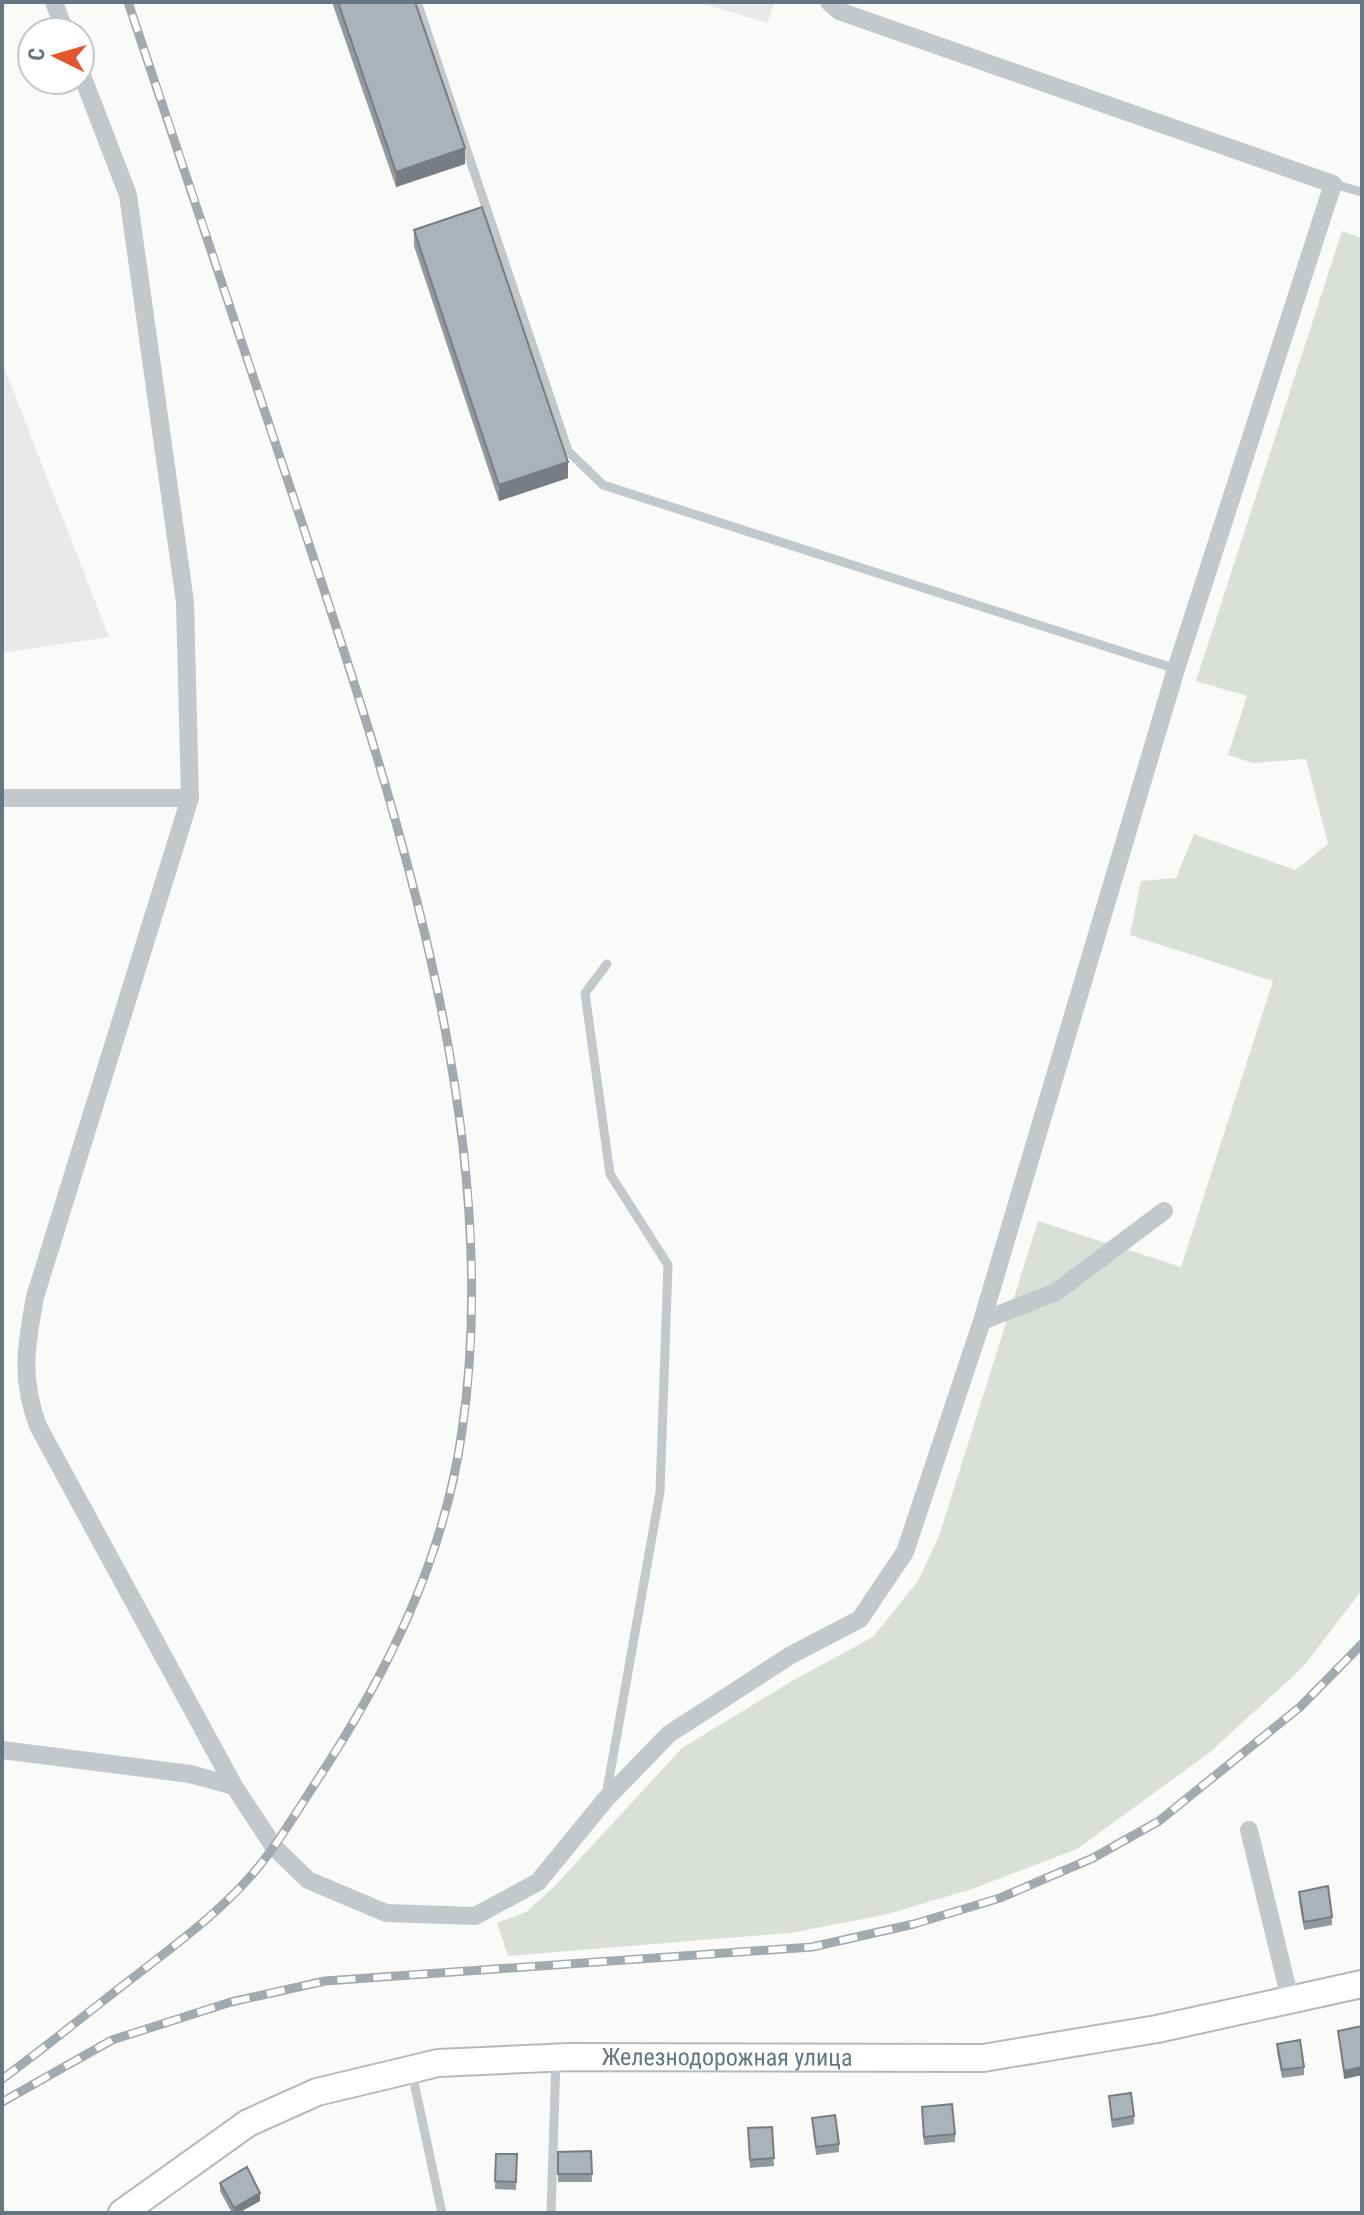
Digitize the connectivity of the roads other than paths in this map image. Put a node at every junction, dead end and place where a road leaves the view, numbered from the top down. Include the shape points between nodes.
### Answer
1 (417, 2) edge
2 (829, 2) edge
3 (90, 96) edge
4 (1333, 184) junction
5 (1362, 192) edge
6 (1176, 669) junction
7 (2, 798) edge
8 (190, 798) junction
9 (607, 964) dead end
10 (1164, 1211) dead end
11 (982, 1321) junction
12 (2, 1750) edge
13 (234, 1786) junction
14 (605, 1800) junction
15 (1249, 1830) dead end
16 (1362, 1984) edge
17 (1290, 1999) junction
18 (556, 2058) junction
19 (412, 2070) junction
20 (122, 2213) edge
21 (442, 2213) edge
22 (551, 2213) edge

1 - 6 lane via 568,451 603,485
2 - 4 street via 839,11
3 - 8 street via 128,195 185,602
4 - 5 lane
4 - 6 street
6 - 11 street
7 - 8 street
8 - 13 street via 35,1297 25,1350 27,1396 38,1426
9 - 14 lane via 585,993 610,1174 668,1265 660,1492
10 - 11 street via 1056,1292
11 - 14 street via 905,1552 860,1619 791,1655 669,1734
12 - 13 street via 190,1774
13 - 14 street via 274,1847 308,1880 386,1913 475,1916 538,1882
15 - 17 street
16 - 17 main road, Железнодорожная улица
17 - 18 main road, Железнодорожная улица via 1157,2029 983,2058
18 - 19 main road, Железнодорожная улица via 438,2063
18 - 22 lane
19 - 20 main road, Железнодорожная улица via 317,2092 248,2123
19 - 21 lane

